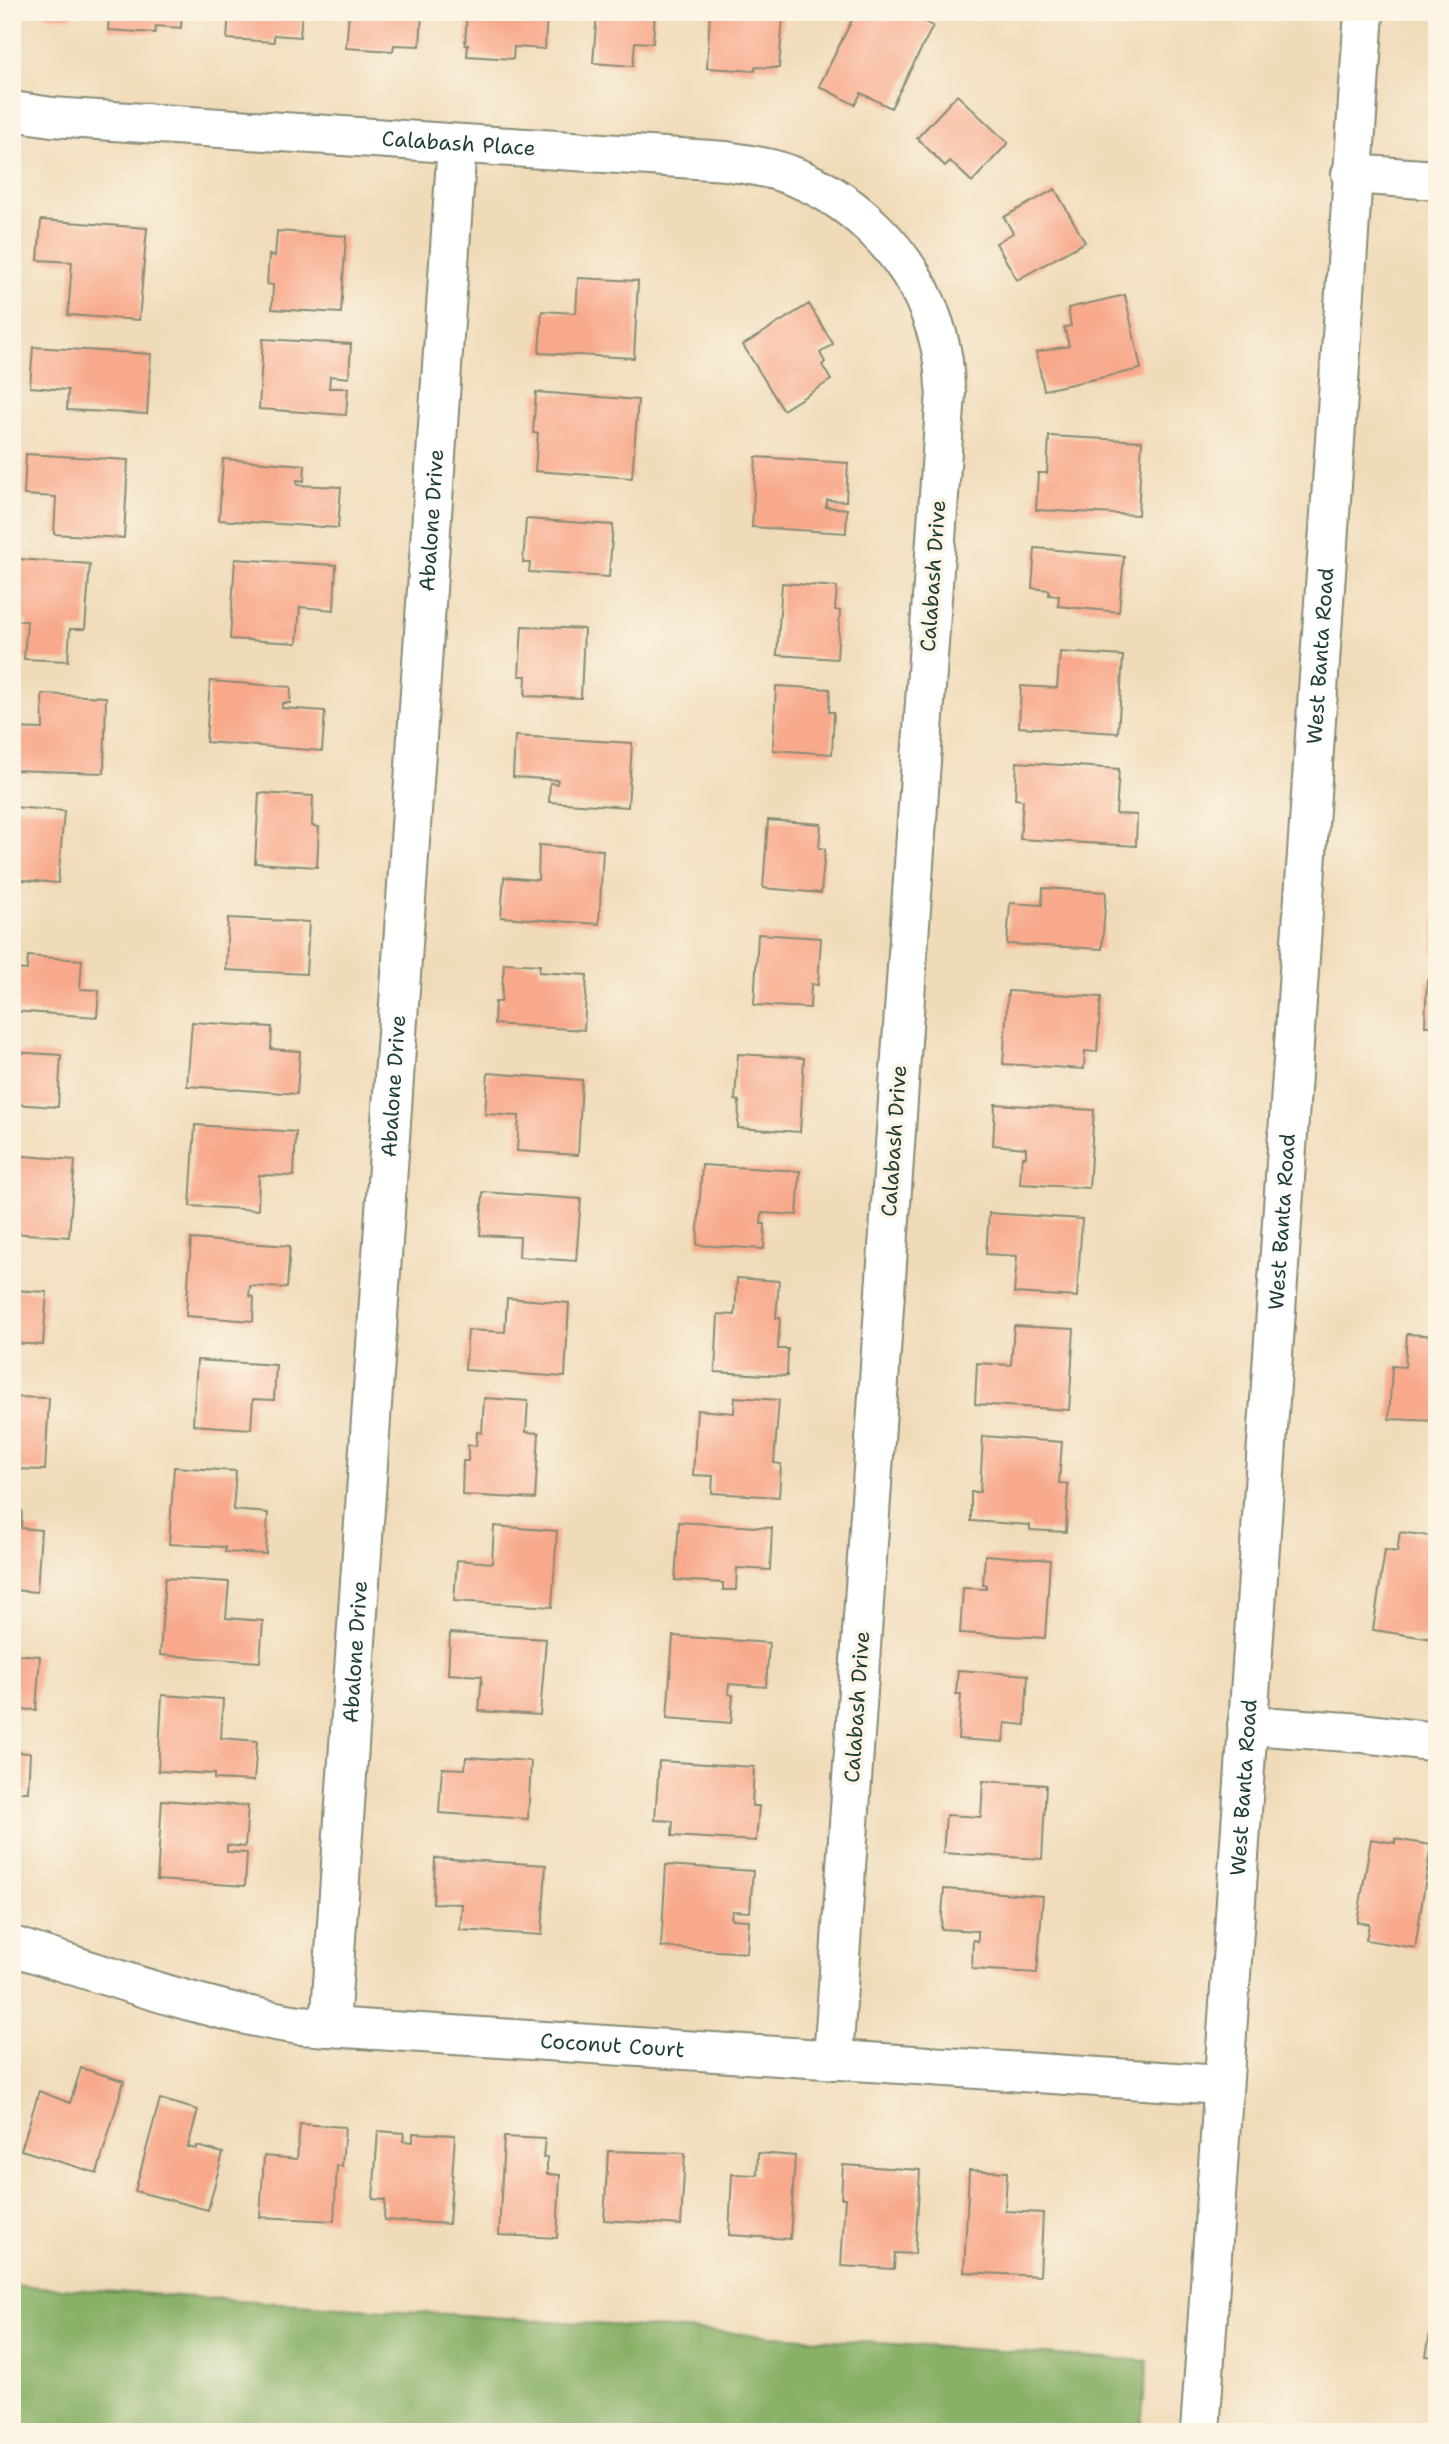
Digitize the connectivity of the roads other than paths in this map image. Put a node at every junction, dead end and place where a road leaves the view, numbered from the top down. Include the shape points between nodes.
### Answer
1 (1364, 12) edge
2 (12, 111) edge
3 (457, 144) junction
4 (1351, 174) junction
5 (1437, 180) edge
6 (883, 240) joint
7 (1247, 1725) junction
8 (1437, 1742) edge
9 (12, 1946) edge
10 (330, 2027) junction
11 (833, 2060) junction
12 (1223, 2085) junction
13 (1200, 2432) edge

1 - 4 street, West Banta Road
2 - 3 street, Calabash Place
3 - 6 street, Calabash Place via 762,167 828,193 873,226
3 - 10 street, Abalone Drive
4 - 5 street
4 - 7 street, West Banta Road
6 - 11 street, Calabash Drive via 909,273 933,322 946,393
7 - 8 street
7 - 12 street, West Banta Road
9 - 10 street, Coconut Court via 216,2008
10 - 11 street, Coconut Court
11 - 12 street, Coconut Court
12 - 13 street, West Banta Road

